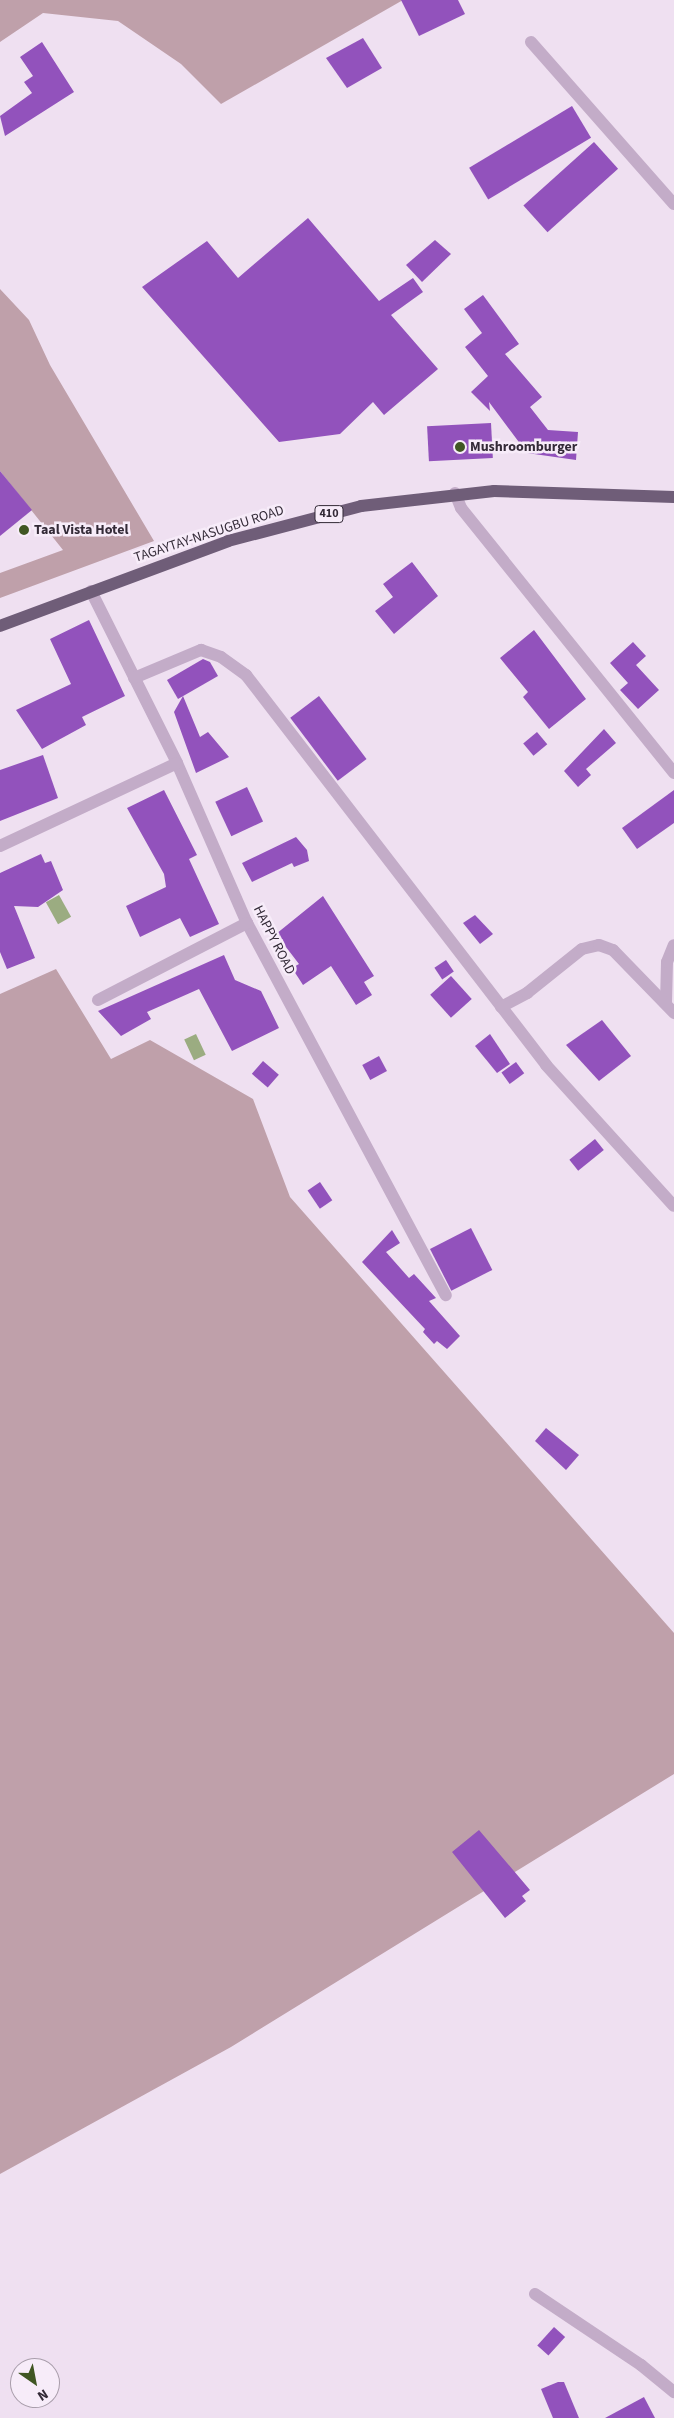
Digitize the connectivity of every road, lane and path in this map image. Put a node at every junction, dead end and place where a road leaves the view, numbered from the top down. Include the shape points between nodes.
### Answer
1 (531, 42) dead end
2 (674, 204) edge
3 (456, 493) junction
4 (674, 497) edge
5 (90, 591) junction
6 (0, 626) edge
7 (134, 678) junction
8 (177, 763) junction
9 (674, 773) edge
10 (0, 846) edge
11 (247, 923) junction
12 (674, 945) edge
13 (98, 1000) dead end
14 (501, 1006) junction
15 (670, 1008) edge
16 (674, 1206) edge
17 (446, 1296) dead end
18 (535, 2294) dead end
19 (674, 2392) edge

1 - 2 street
3 - 4 main road, TAGAYTAY-NASUGBU ROAD / 410 via 547,490
3 - 5 main road, TAGAYTAY-NASUGBU ROAD / 410 via 361,506 291,523
3 - 9 street via 461,508
5 - 6 main road, TAGAYTAY-NASUGBU ROAD / 410
5 - 7 street, HAPPY ROAD
7 - 8 street, HAPPY ROAD
7 - 14 street via 201,650 221,657 246,675
8 - 10 street
8 - 11 street, HAPPY ROAD
11 - 13 street
11 - 17 street, HAPPY ROAD
12 - 15 street via 667,962
14 - 15 street via 527,993 582,949 599,945 613,950
14 - 16 street via 546,1065
18 - 19 street via 641,2365

